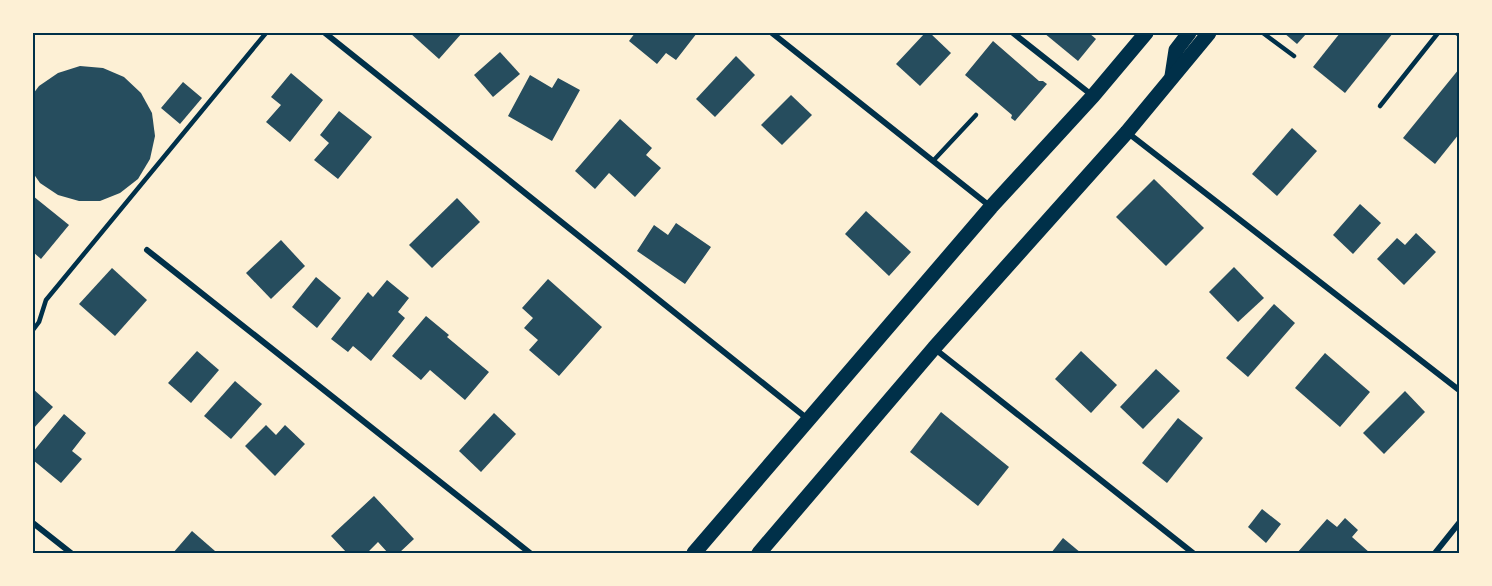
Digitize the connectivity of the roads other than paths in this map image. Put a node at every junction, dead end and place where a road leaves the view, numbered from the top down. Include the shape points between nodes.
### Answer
1 (266, 33) edge
2 (325, 33) edge
3 (772, 33) edge
4 (1013, 33) edge
5 (1146, 33) edge
6 (1189, 33) edge
7 (1209, 33) edge
8 (1263, 33) edge
9 (1438, 33) edge
10 (1294, 56) dead end
11 (1173, 76) junction
12 (1093, 96) junction
13 (1380, 106) dead end
14 (976, 115) dead end
15 (1127, 132) junction
16 (933, 161) junction
17 (991, 207) junction
18 (147, 250) dead end
19 (33, 330) edge
20 (933, 348) junction
21 (1459, 390) edge
22 (809, 421) junction
23 (33, 523) edge
24 (1459, 523) edge
25 (71, 553) edge
26 (530, 553) edge
27 (694, 553) edge
28 (759, 553) edge
29 (1193, 553) edge
30 (1435, 553) edge

1 - 19 lane via 46,300
2 - 22 street
3 - 16 street
4 - 12 street
5 - 12 main road
6 - 11 main road via 1176,50
7 - 11 main road
8 - 10 lane
9 - 13 lane
11 - 15 main road
12 - 17 main road
14 - 16 lane
15 - 20 main road
15 - 21 street
16 - 17 street
17 - 22 main road
18 - 26 street
20 - 28 main road
20 - 29 street
22 - 27 main road
23 - 25 street
24 - 30 street

